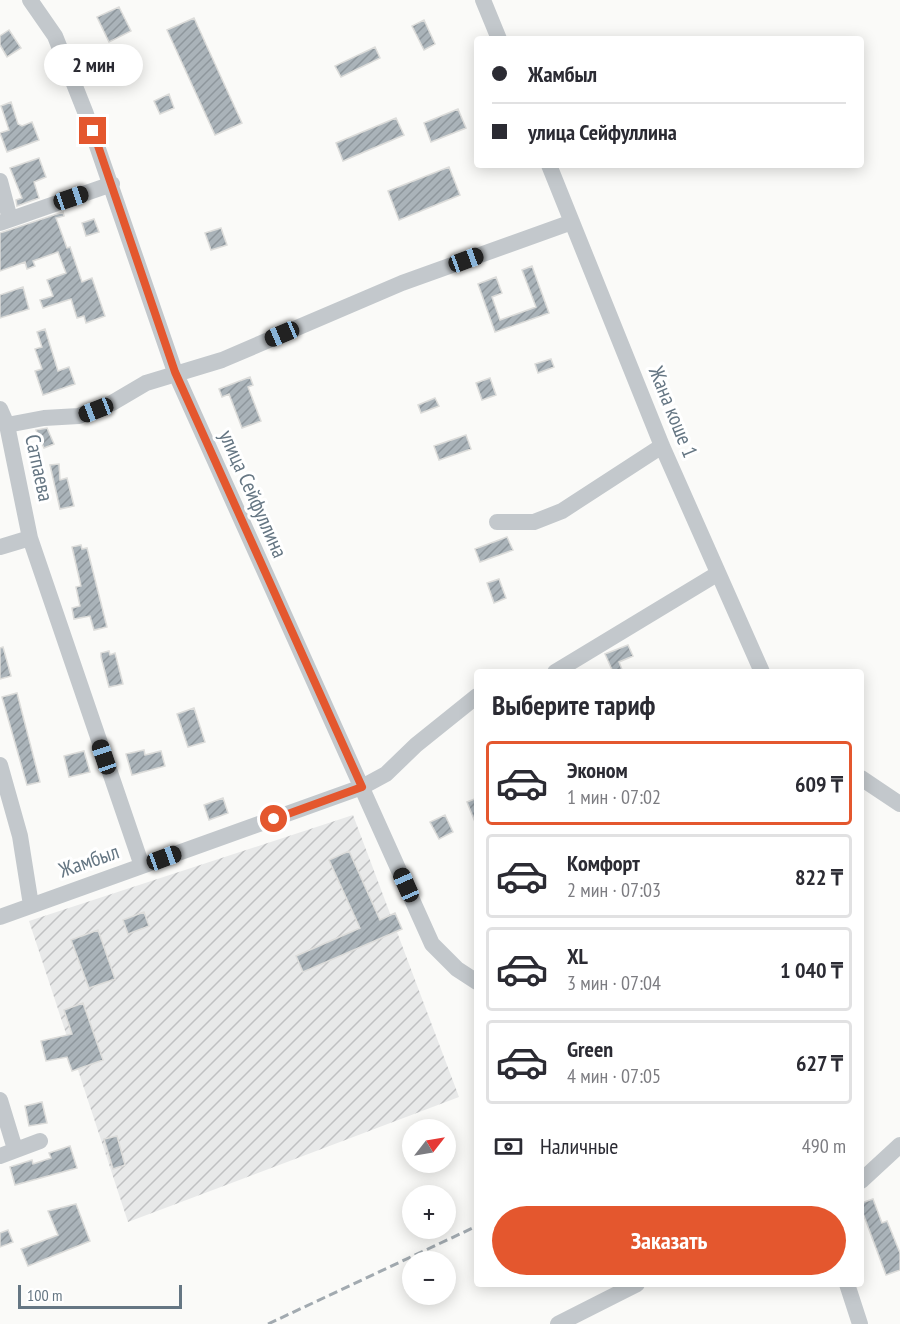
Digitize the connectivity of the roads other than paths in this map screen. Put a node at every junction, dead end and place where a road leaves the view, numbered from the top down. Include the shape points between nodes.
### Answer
1 (483, 0) edge
2 (34, 1) edge
3 (498, 36) edge
4 (550, 168) edge
5 (0, 181) edge
6 (112, 184) junction
7 (5, 221) edge
8 (572, 222) junction
9 (175, 372) junction
10 (0, 409) edge
11 (7, 425) junction
12 (662, 446) junction
13 (8, 465) edge
14 (497, 522) dead end
15 (30, 538) junction
16 (0, 547) edge
17 (717, 574) junction
18 (560, 669) edge
19 (761, 669) edge
20 (474, 698) edge
21 (0, 765) edge
22 (864, 780) edge
23 (362, 787) junction
24 (900, 804) edge
25 (142, 866) junction
26 (31, 905) junction
27 (0, 916) edge
28 (474, 980) edge
29 (0, 1100) edge
30 (40, 1141) dead end
31 (900, 1145) edge
32 (7, 1153) edge
33 (864, 1178) edge
34 (613, 1287) edge
35 (631, 1287) edge
36 (848, 1287) edge
37 (601, 1302) junction
38 (566, 1322) edge
39 (860, 1324) edge

1 - 3 street
2 - 6 street, улица Сейфуллина via 55,36
4 - 8 street, Жана коше 1
5 - 7 street
6 - 7 street
6 - 9 street, улица Сейфуллина
8 - 9 street via 402,283 222,360
8 - 12 street, Жана коше 1
9 - 11 street via 79,416
9 - 23 street, улица Сейфуллина
10 - 11 street, Сатпаева
11 - 13 street, Сатпаева
12 - 14 street via 562,511 534,522
12 - 17 street, Жана коше 1
13 - 15 street, Сатпаева
15 - 16 street
15 - 25 street, Сатпаева
17 - 18 street
17 - 19 street, Жана коше 1
20 - 23 street, Жамбыл via 386,774
21 - 26 street via 20,836
22 - 24 street
23 - 25 street, Жамбыл
23 - 28 street, улица Сейфуллина via 432,944
25 - 26 street, Жамбыл
26 - 27 street, Жамбыл
29 - 32 street
30 - 32 street
31 - 33 street
34 - 37 street
35 - 37 street
36 - 39 street
37 - 38 street

